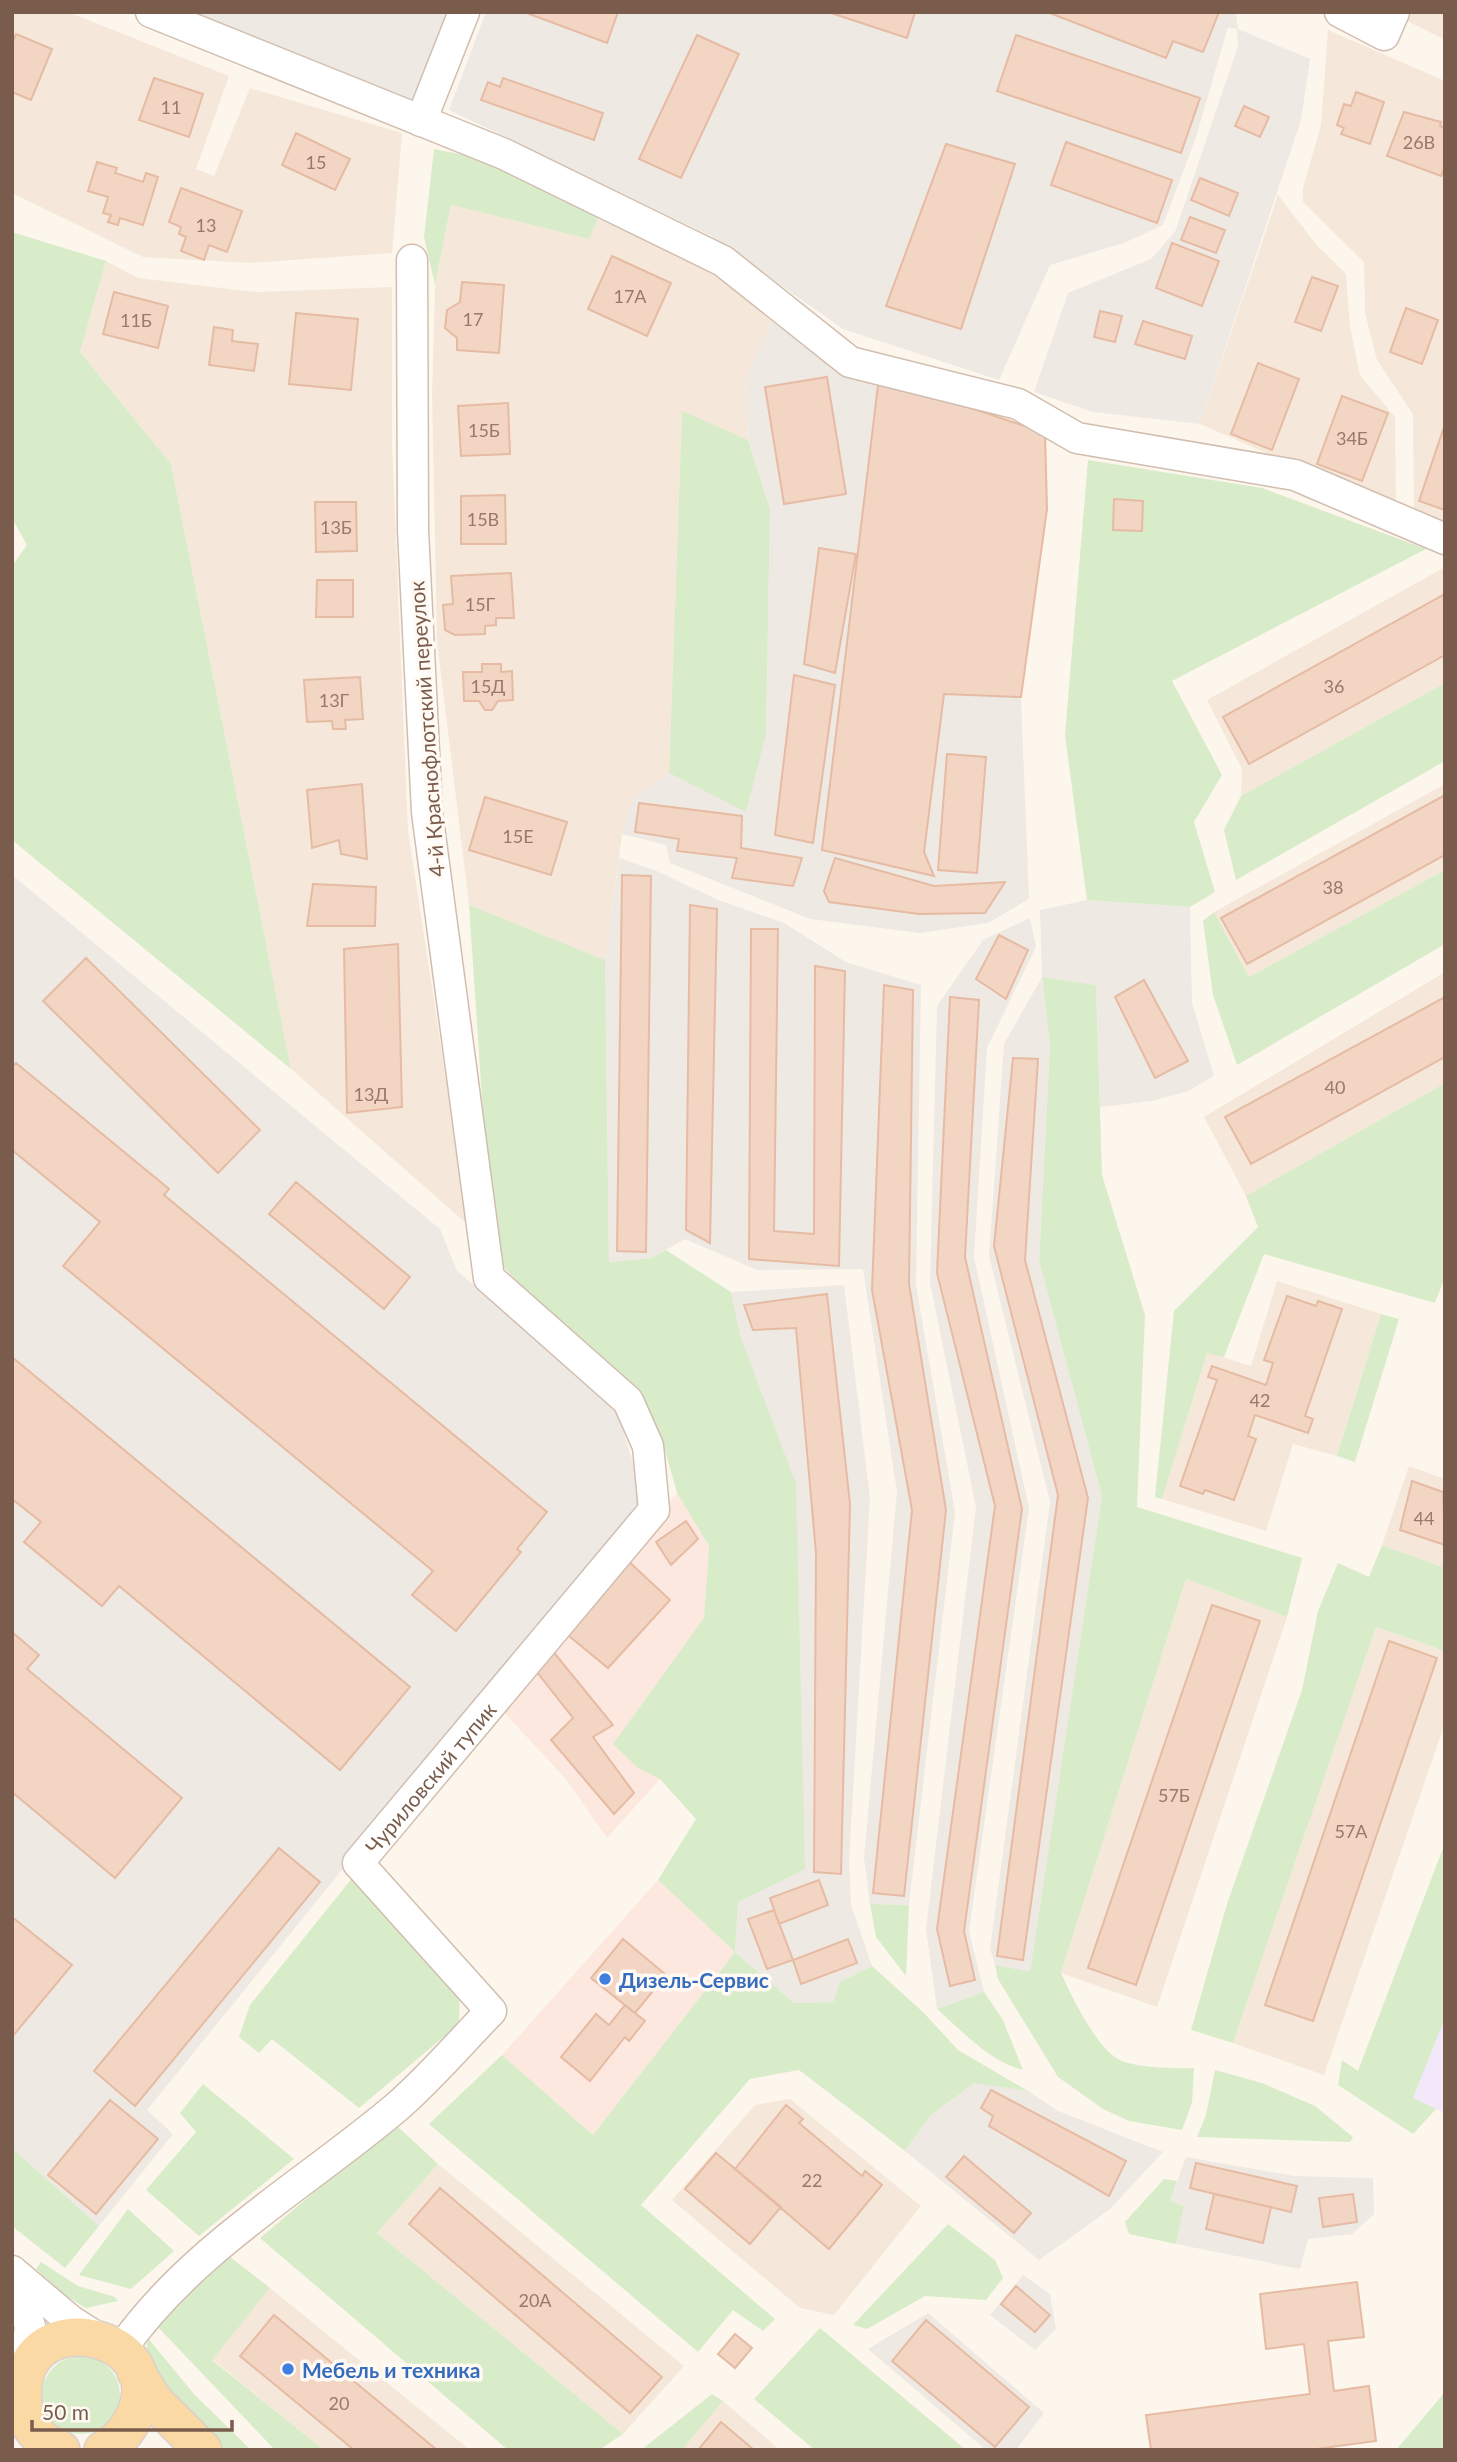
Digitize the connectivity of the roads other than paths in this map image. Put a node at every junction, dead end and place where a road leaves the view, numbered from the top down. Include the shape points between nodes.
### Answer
1 (151, 12) edge
2 (464, 12) edge
3 (1340, 12) edge
4 (1394, 12) edge
5 (421, 121) junction
6 (412, 260) dead end
7 (1445, 538) edge
8 (489, 1278) joint
9 (117, 2353) junction
10 (23, 2380) junction
11 (12, 2438) edge
12 (61, 2450) edge
13 (103, 2450) edge
14 (193, 2450) edge
15 (203, 2450) edge

1 - 5 street
2 - 5 street
3 - 4 street via 1384,35
5 - 7 street via 504,154 723,261 850,362 1018,404 1077,438 1295,475
6 - 8 street, 4-й Краснофлотский переулок via 413,530 427,812
8 - 9 street, Чуриловский тупик via 628,1401 648,1446 654,1510 358,1863 491,2011 399,2105 175,2285
9 - 10 main road via 64,2338 43,2348
9 - 10 street via 12,2272 30,2326
9 - 13 main road via 139,2404 131,2426
9 - 15 main road via 153,2401
10 - 11 main road
10 - 12 main road via 23,2411 34,2431
13 - 14 main road via 157,2438

